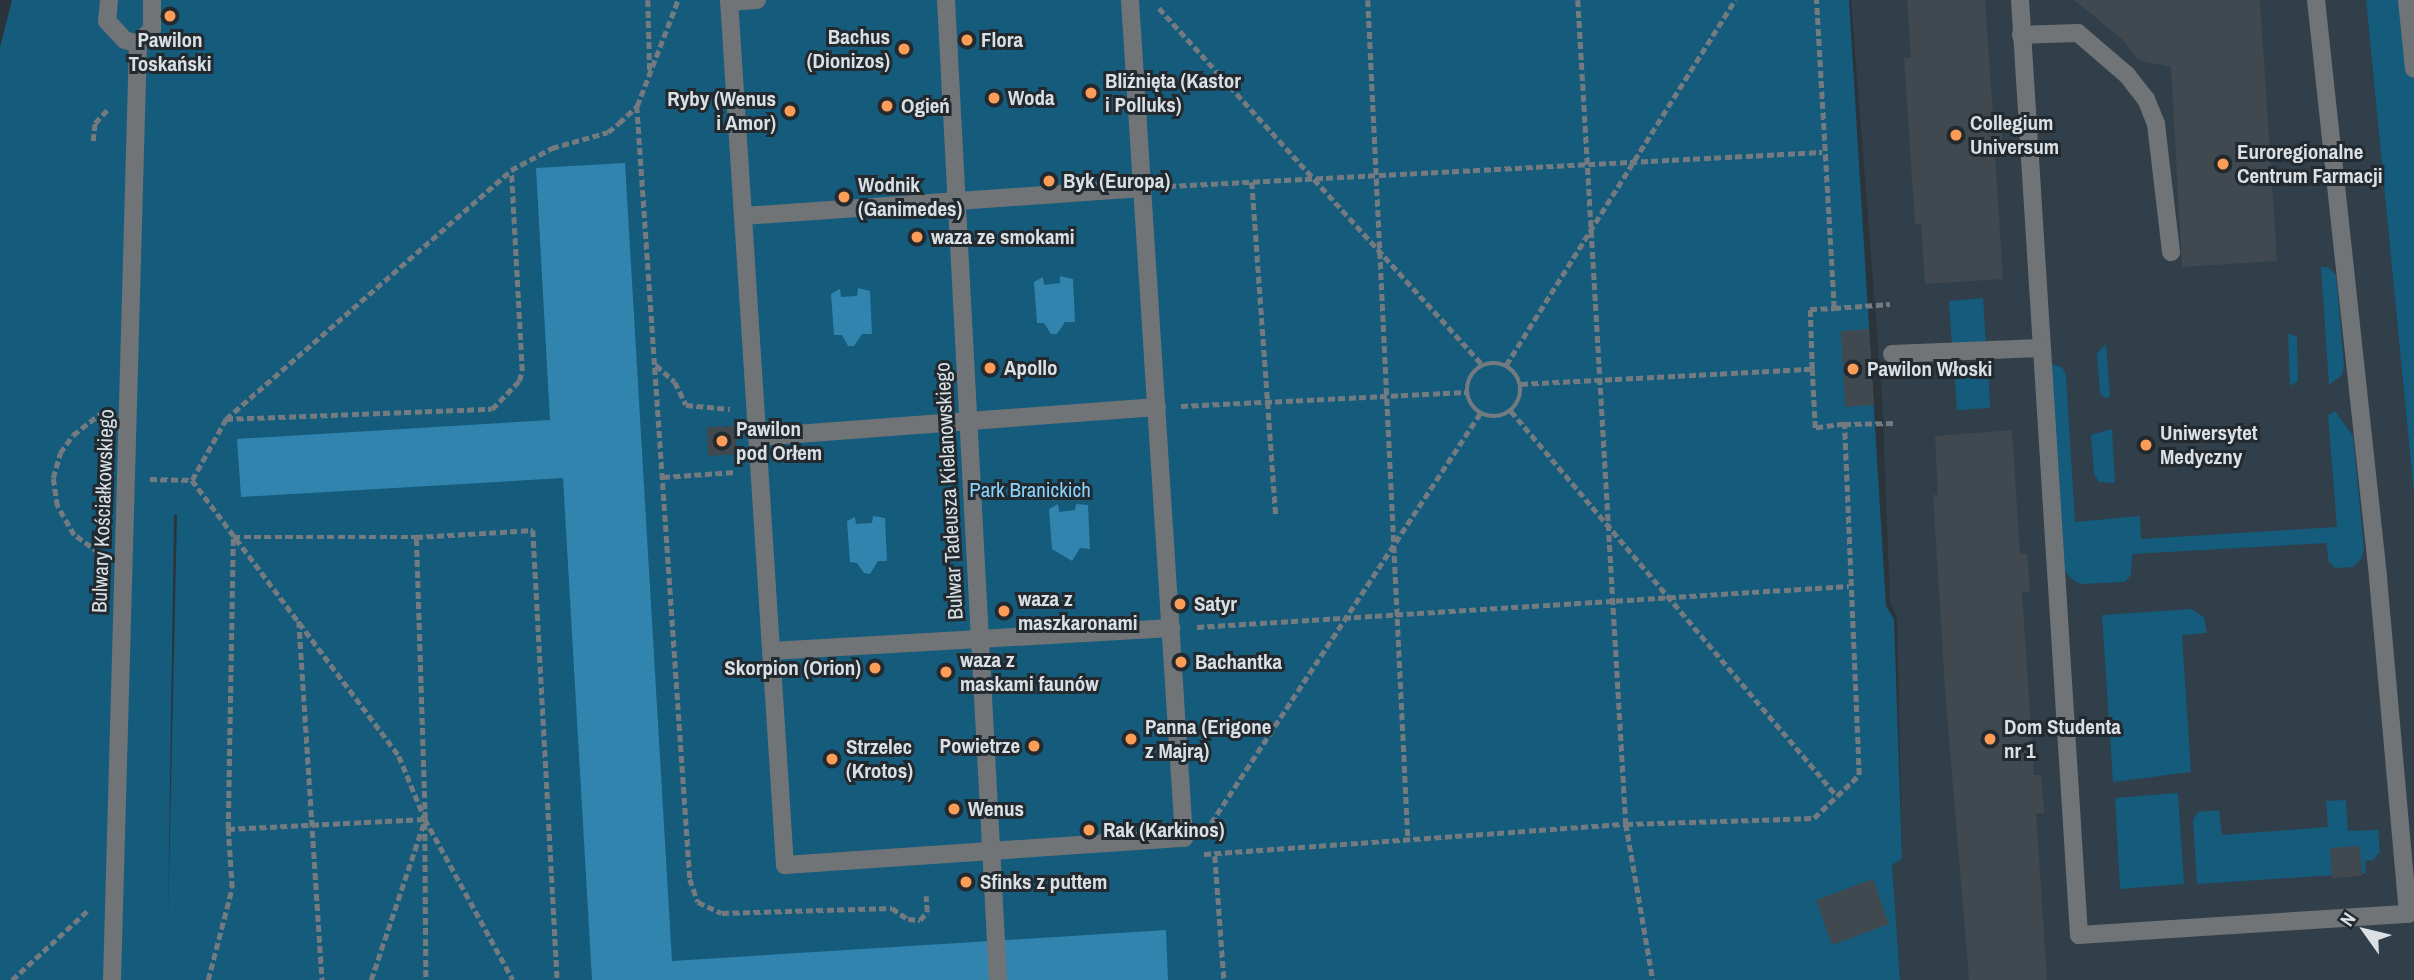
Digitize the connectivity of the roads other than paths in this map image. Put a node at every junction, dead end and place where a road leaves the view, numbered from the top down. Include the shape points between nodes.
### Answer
1 (109, 0) edge
2 (152, 0) edge
3 (757, 0) edge
4 (946, 0) edge
5 (1130, 0) edge
6 (2020, 0) edge
7 (2316, 0) edge
8 (2407, 0) edge
9 (729, 1) edge
10 (2021, 35) junction
11 (138, 44) junction
12 (2414, 69) edge
13 (1142, 188) junction
14 (957, 201) junction
15 (743, 215) junction
16 (2171, 252) dead end
17 (2040, 348) junction
18 (1892, 354) dead end
19 (1157, 407) junction
20 (968, 421) junction
21 (757, 436) junction
22 (1171, 628) junction
23 (980, 639) junction
24 (771, 651) junction
25 (991, 851) junction
26 (112, 980) edge
27 (998, 980) edge

1 - 11 street via 107,21 125,40
2 - 11 street, Bulwary Kościałkowskiego via 152,29
3 - 9 street
4 - 14 street, Bulwar Tadeusza Kielanowskiego
5 - 13 street
6 - 10 street
7 - 17 street via 2378,576 2408,914 2079,935
8 - 12 street
9 - 15 street
10 - 16 street via 2078,33 2127,75 2146,99 2156,124
10 - 17 street
11 - 26 street, Bulwary Kościałkowskiego
13 - 14 street
13 - 19 street
14 - 15 street
14 - 20 street, Bulwar Tadeusza Kielanowskiego
15 - 21 street
17 - 18 street
19 - 20 street
19 - 22 street
20 - 21 street
20 - 23 street, Bulwar Tadeusza Kielanowskiego
21 - 24 street
22 - 23 street
22 - 25 street via 1189,842
23 - 24 street
23 - 25 street, Bulwar Tadeusza Kielanowskiego
24 - 25 street via 785,865
25 - 27 street, Bulwar Tadeusza Kielanowskiego

